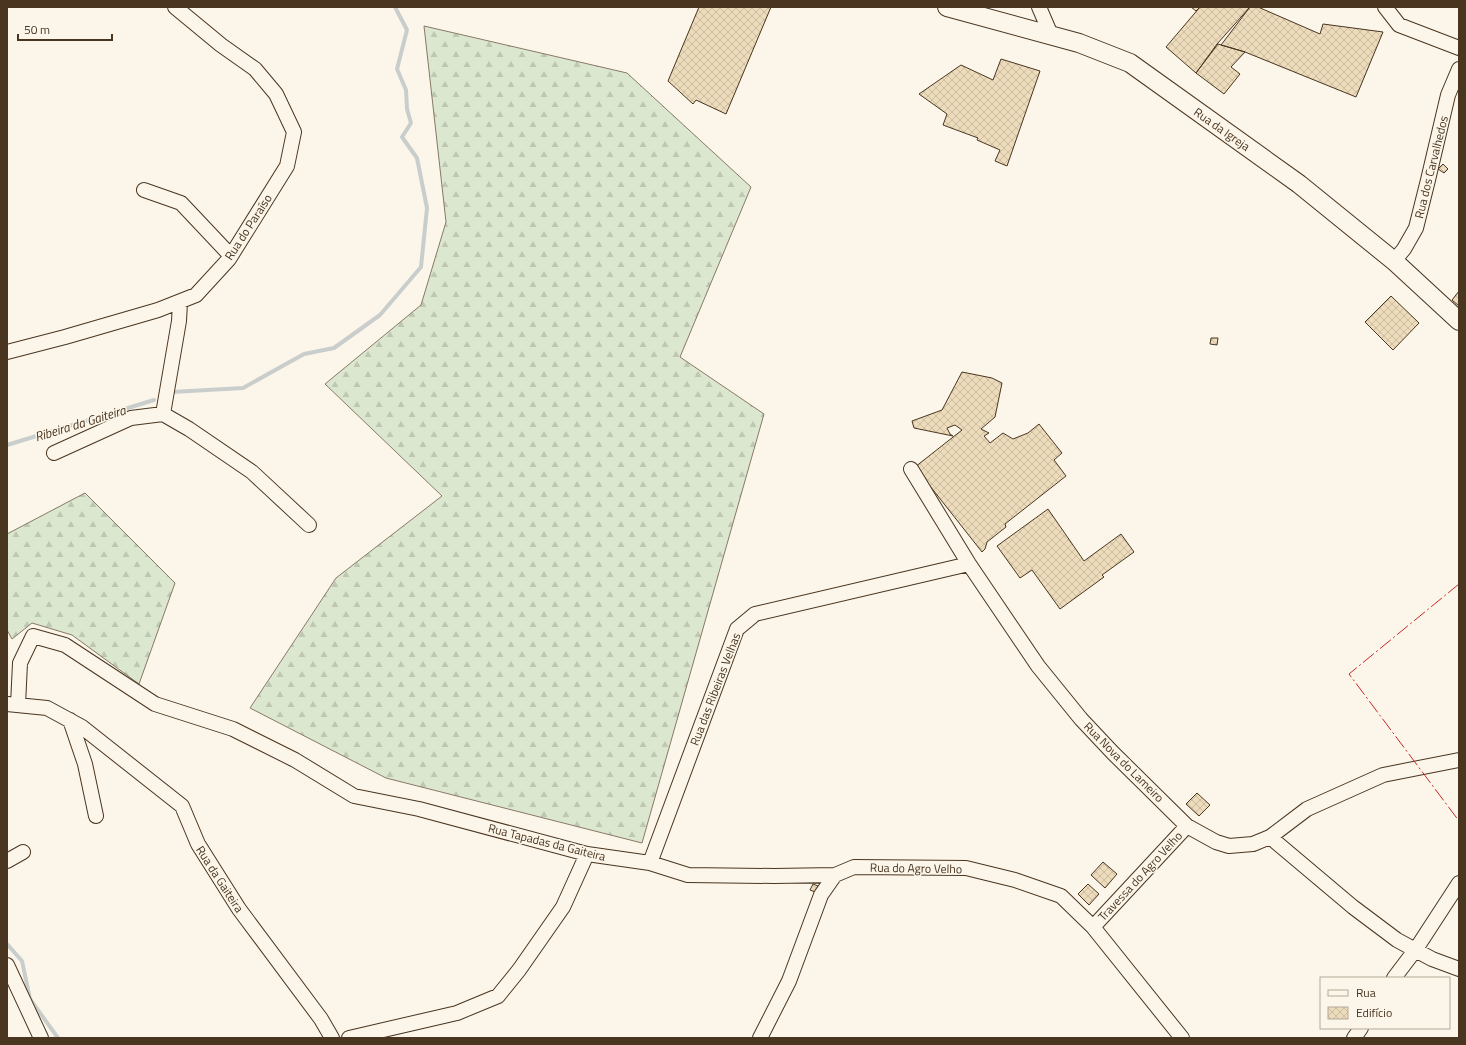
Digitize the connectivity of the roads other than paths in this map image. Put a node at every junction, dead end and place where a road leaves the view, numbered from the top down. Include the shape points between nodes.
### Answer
1 (175, 7) edge
2 (947, 7) edge
3 (1039, 7) edge
4 (1385, 7) edge
5 (1051, 35) junction
6 (1459, 48) edge
7 (1459, 69) edge
8 (144, 190) dead end
9 (231, 256) junction
10 (1394, 261) junction
11 (180, 302) junction
12 (1459, 321) edge
13 (7, 352) edge
14 (163, 414) junction
15 (54, 452) dead end
16 (911, 469) dead end
17 (309, 525) dead end
18 (969, 564) junction
19 (13, 704) edge
20 (70, 720) junction
21 (1459, 760) edge
22 (96, 816) dead end
23 (1187, 826) junction
24 (1270, 837) junction
25 (23, 852) dead end
26 (587, 854) junction
27 (7, 861) edge
28 (650, 863) junction
29 (835, 875) junction
30 (1459, 883) edge
31 (1093, 927) junction
32 (1416, 949) junction
33 (7, 965) edge
34 (1459, 969) edge
35 (1395, 977) edge
36 (1359, 1029) edge
37 (41, 1038) edge
38 (332, 1038) edge
39 (349, 1038) edge
40 (760, 1038) edge
41 (1182, 1038) edge
42 (1354, 1038) edge

1 - 9 street, Rua do Paraíso via 255,69 276,94 294,132 287,166
2 - 5 main road, Rua da Igreja
3 - 5 street
4 - 6 street via 1399,25
5 - 10 main road, Rua da Igreja via 1079,42 1130,63 1299,184
7 - 10 street, Rua dos Carvalhedos via 1448,95 1416,228
8 - 9 street via 181,203
9 - 11 street, Rua do Paraíso via 196,295
10 - 12 main road, Rua da Igreja
11 - 13 street, Rua do Paraíso via 65,338
11 - 14 street
14 - 15 street via 131,418
14 - 17 street via 252,472
16 - 18 street, Rua Nova do Lameiro
18 - 23 street, Rua Nova do Lameiro via 1038,666 1082,720
18 - 28 street, Rua das Ribeiras Velhas via 755,614 737,629
19 - 20 street, Rua da Gaiteira via 47,708
19 - 26 street, Rua Tapadas da Gaiteira via 20,663 33,636 65,645 155,704 232,729 295,760 354,796 419,809
20 - 22 street via 86,764
20 - 38 street, Rua da Gaiteira via 182,806 198,844 239,909 321,1019
21 - 24 street, Rua Nova do Lameiro via 1383,775 1307,809
23 - 24 street, Rua Nova do Lameiro via 1229,846 1253,844
23 - 31 street, Travessa do Agro Velho
24 - 32 street via 1353,907 1397,940
25 - 27 street
26 - 28 street, Rua Tapadas da Gaiteira
26 - 39 street via 562,907 498,996 457,1013
28 - 29 street, Rua Tapadas da Gaiteira via 688,875
29 - 31 street, Rua do Agro Velho via 854,867 966,868 1016,880 1061,896
29 - 40 street via 820,895 789,982
30 - 32 street
31 - 41 street, Rua do Agro Velho
32 - 34 street via 1432,959
32 - 35 street
33 - 37 street
36 - 42 street

